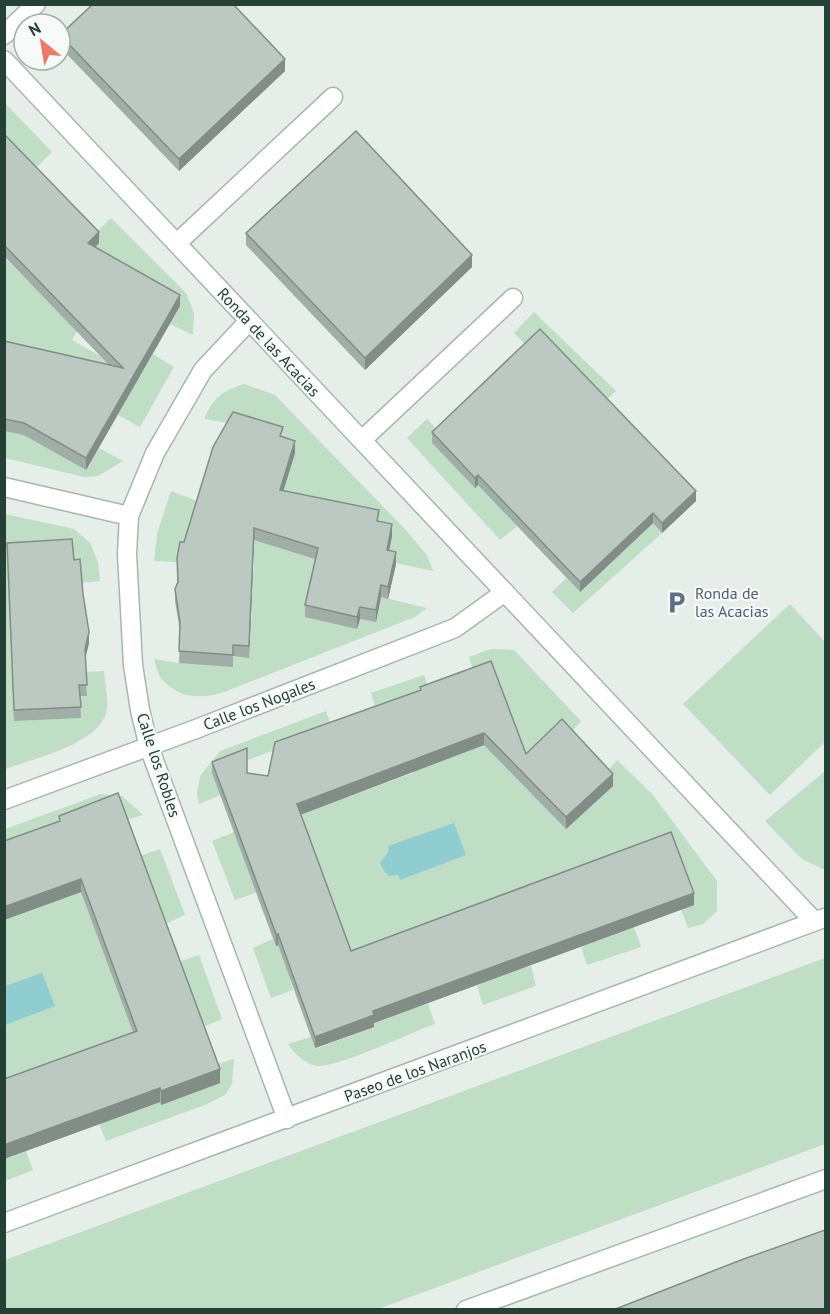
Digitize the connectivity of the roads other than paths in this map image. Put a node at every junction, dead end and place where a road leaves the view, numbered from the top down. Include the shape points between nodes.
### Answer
1 (36, 4) edge
2 (4, 34) edge
3 (4, 60) edge
4 (333, 97) dead end
5 (177, 243) junction
6 (513, 298) dead end
7 (249, 321) junction
8 (362, 440) junction
9 (4, 487) edge
10 (129, 516) junction
11 (504, 592) junction
12 (149, 747) junction
13 (4, 800) edge
14 (820, 919) edge
15 (287, 1119) junction
16 (825, 1179) edge
17 (4, 1223) edge
18 (466, 1310) edge

1 - 2 street
3 - 5 street, Ronda de las Acacias
4 - 5 street
5 - 7 street, Ronda de las Acacias
6 - 8 street
7 - 8 street, Ronda de las Acacias
7 - 10 street, Calle los Robles via 203,370 155,453
8 - 11 street, Ronda de las Acacias
9 - 10 street
10 - 12 street, Calle los Robles via 127,554 133,665
11 - 12 street, Calle los Nogales via 455,628
11 - 14 street, Ronda de las Acacias
12 - 13 street, Calle los Nogales
12 - 15 street, Calle los Robles
14 - 15 street, Paseo de los Naranjos
15 - 17 street, Paseo de los Naranjos
16 - 18 street

